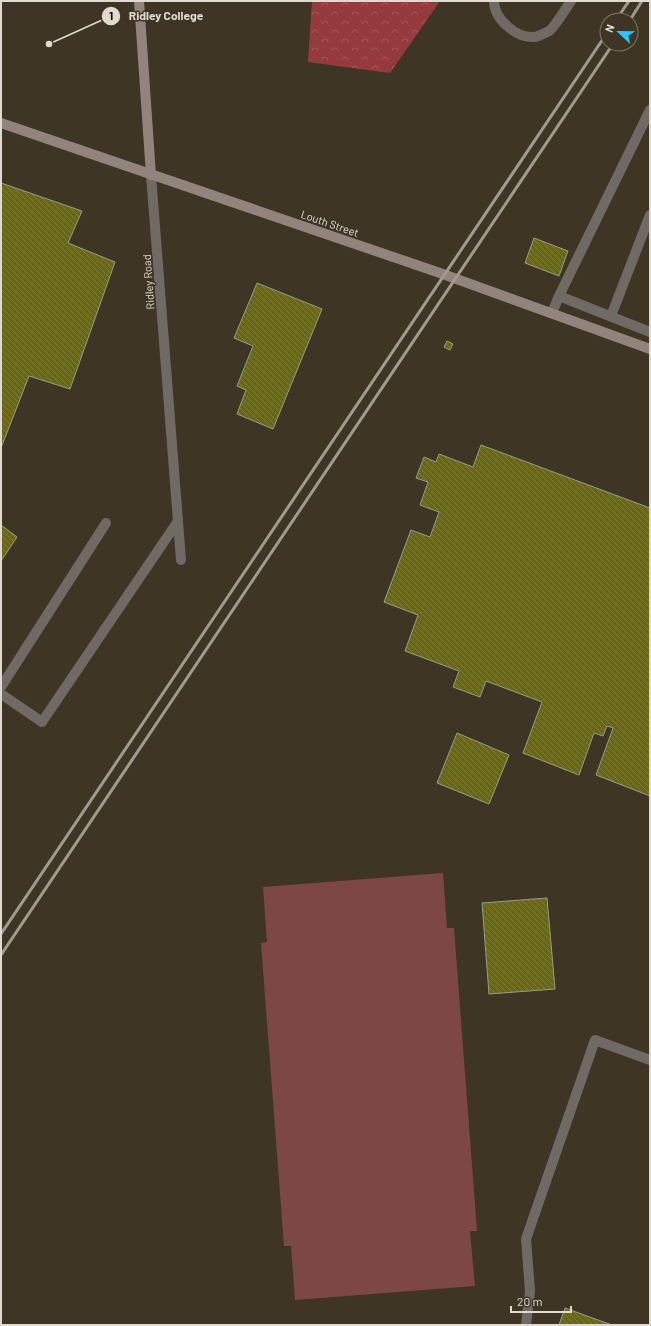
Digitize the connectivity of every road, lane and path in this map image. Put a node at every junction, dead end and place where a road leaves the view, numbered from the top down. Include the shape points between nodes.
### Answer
1 (139, 1) edge
2 (494, 1) edge
3 (571, 1) edge
4 (650, 110) edge
5 (1, 123) edge
6 (151, 175) junction
7 (650, 215) edge
8 (559, 296) junction
9 (552, 313) junction
10 (611, 316) junction
11 (650, 332) edge
12 (650, 348) edge
13 (178, 521) junction
14 (106, 523) dead end
15 (181, 560) dead end
16 (1, 687) edge
17 (1, 694) edge
18 (650, 1060) edge
19 (526, 1325) edge

1 - 6 main road, Ridley Road
2 - 3 street via 503,23 518,34 535,37 550,31
4 - 8 street
5 - 6 main road, Louth Street
6 - 9 main road, Louth Street
6 - 13 street, Ridley Road
7 - 10 street
8 - 9 street
8 - 10 street
9 - 12 main road, Louth Street
10 - 11 street
13 - 15 street, Ridley Road
13 - 17 street via 42,722
14 - 16 street
18 - 19 street via 595,1040 526,1239 530,1291

